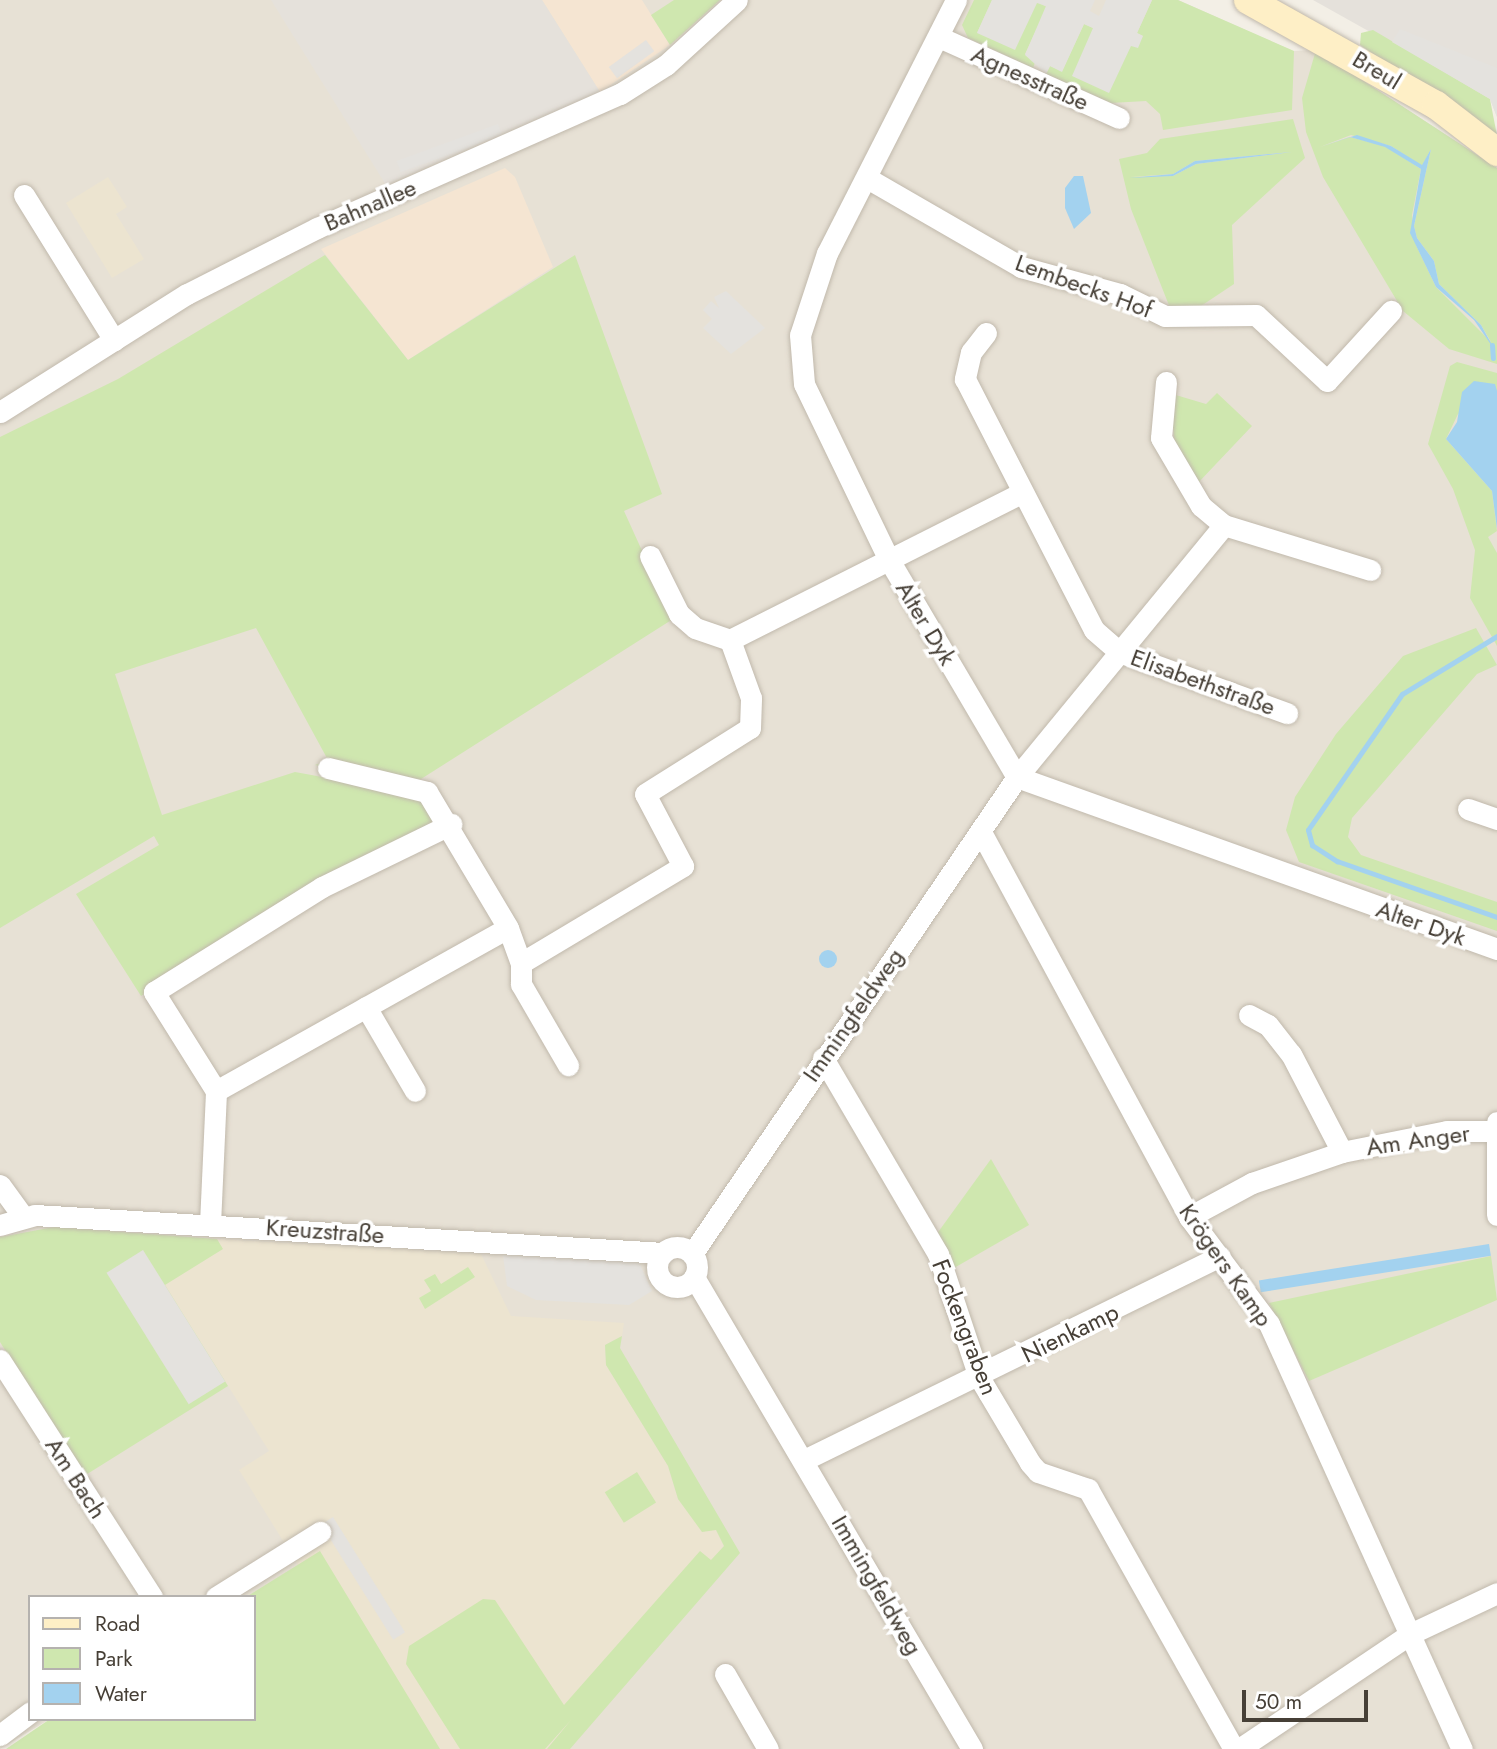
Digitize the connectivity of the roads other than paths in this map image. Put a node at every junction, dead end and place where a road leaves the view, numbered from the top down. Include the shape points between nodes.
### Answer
1 (737, 0) edge
2 (956, 0) edge
3 (1248, 0) edge
4 (941, 38) junction
5 (1119, 118) dead end
6 (1497, 152) edge
7 (867, 178) junction
8 (24, 195) dead end
9 (1391, 311) dead end
10 (986, 333) dead end
11 (114, 340) junction
12 (1166, 382) dead end
13 (0, 412) edge
14 (1021, 494) junction
15 (1224, 525) junction
16 (650, 556) dead end
17 (889, 560) junction
18 (1370, 570) dead end
19 (730, 640) junction
20 (1119, 652) junction
21 (1287, 713) dead end
22 (328, 768) dead end
23 (1017, 777) junction
24 (1468, 809) dead end
25 (1497, 819) edge
26 (450, 824) junction
27 (981, 832) junction
28 (508, 928) junction
29 (1497, 949) edge
30 (520, 963) junction
31 (366, 1007) junction
32 (1249, 1015) dead end
33 (823, 1058) junction
34 (568, 1065) dead end
35 (216, 1091) junction
36 (415, 1091) dead end
37 (1496, 1126) edge
38 (1342, 1152) junction
39 (0, 1185) edge
40 (22, 1215) junction
41 (1497, 1215) edge
42 (1189, 1217) junction
43 (210, 1224) junction
44 (0, 1225) edge
45 (663, 1253) junction
46 (692, 1254) junction
47 (1220, 1256) junction
48 (694, 1277) junction
49 (0, 1360) edge
50 (979, 1377) junction
51 (804, 1461) junction
52 (320, 1532) dead end
53 (1497, 1593) edge
54 (151, 1595) edge
55 (219, 1595) edge
56 (1410, 1633) junction
57 (726, 1674) dead end
58 (28, 1714) edge
59 (0, 1735) edge
60 (768, 1749) edge
61 (972, 1749) edge
62 (1236, 1749) edge
63 (1462, 1749) edge

1 - 11 street, Bahnallee via 666,65 620,94 317,228 187,294
2 - 4 street, Alter Dyk
3 - 6 main road, Breul via 1436,105
4 - 5 street, Agnesstraße
4 - 7 street, Alter Dyk
7 - 9 street, Lembecks Hof via 1021,267 1120,294 1165,316 1256,315 1327,381
7 - 17 street, Alter Dyk via 814,283 799,354 813,407
8 - 11 street
10 - 14 street, Elisabethstraße via 971,352 965,379
11 - 13 street, Bahnallee
12 - 15 street via 1160,422 1165,452 1186,486
14 - 17 street
14 - 20 street, Elisabethstraße via 1094,630
15 - 18 street
15 - 20 street, Elisabethstraße
16 - 19 street via 679,614 695,628
17 - 19 street
17 - 23 street, Alter Dyk
19 - 30 street via 751,698 750,727 645,794 683,866
20 - 21 street, Elisabethstraße
20 - 23 street, Elisabethstraße
22 - 26 street via 427,792
23 - 27 street, Immingfeldweg
23 - 29 street, Alter Dyk
24 - 25 street
26 - 28 street
26 - 35 street via 322,887 154,992
27 - 33 street, Immingfeldweg
27 - 42 street, Krögers Kamp
28 - 30 street
28 - 31 street
30 - 34 street via 521,984
31 - 35 street
31 - 36 street
32 - 38 street, Am Anger via 1268,1026 1291,1054
33 - 46 street, Immingfeldweg
33 - 50 street, Fockengraben via 938,1254
35 - 43 street
37 - 38 street, Am Anger
37 - 41 street
38 - 42 street, Am Anger via 1251,1183
39 - 40 street
40 - 43 street, Kreuzstraße
40 - 44 street
42 - 47 street, Krögers Kamp
43 - 45 street, Kreuzstraße
45 - 46 street via 674,1248
45 - 48 street via 658,1272 664,1283 681,1287
46 - 48 street
47 - 50 street, Nienkamp
47 - 56 street, Krögers Kamp via 1269,1324
48 - 51 street, Immingfeldweg
49 - 54 street, Am Bach
50 - 51 street, Nienkamp
50 - 62 street, Fockengraben via 1038,1472 1088,1489
51 - 61 street, Immingfeldweg
52 - 55 street
53 - 56 street
56 - 62 street
56 - 63 street, Krögers Kamp
57 - 60 street
58 - 59 street

